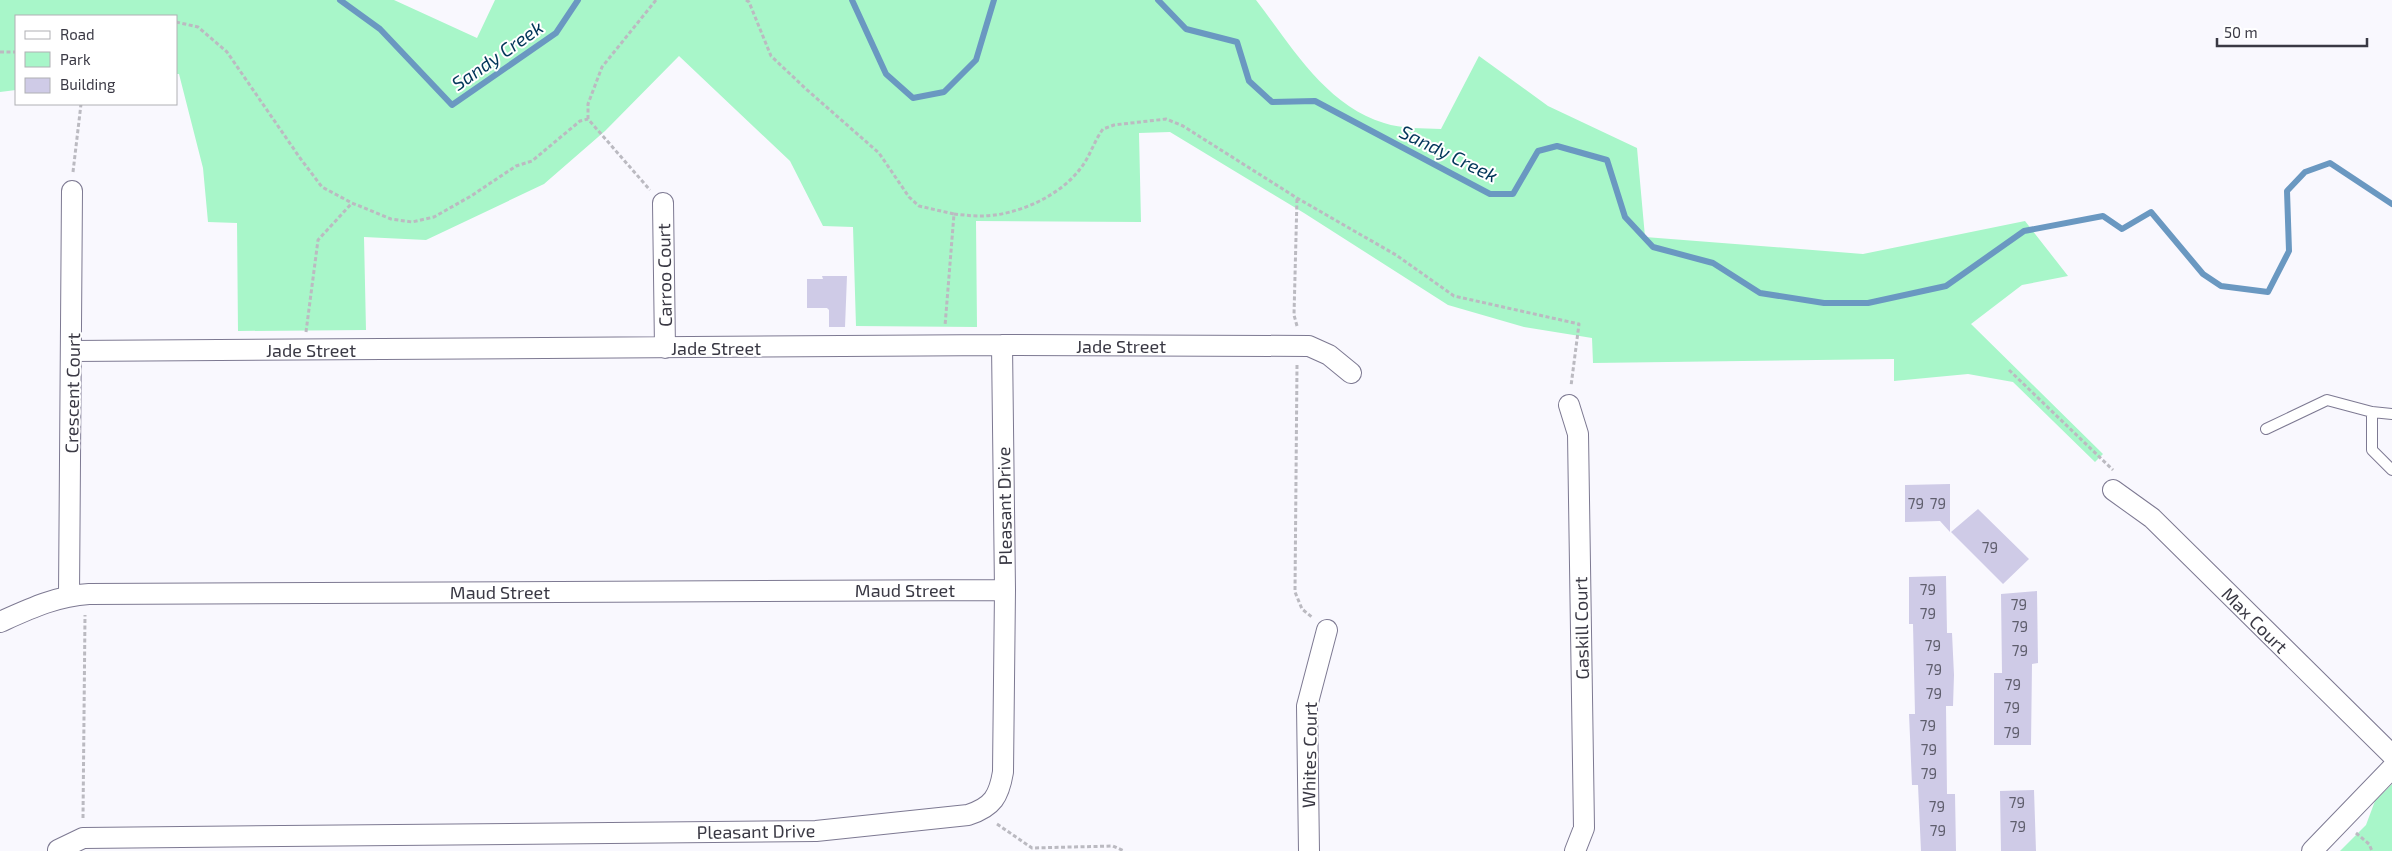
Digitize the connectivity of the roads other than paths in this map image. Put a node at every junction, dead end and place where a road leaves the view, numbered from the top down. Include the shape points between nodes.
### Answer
1 (72, 191) road end
2 (663, 203) road end
3 (1002, 345) junction
4 (664, 348) junction
5 (72, 351) junction
6 (1351, 373) dead end
7 (1569, 405) road end
8 (2372, 412) junction
9 (2392, 414) edge
10 (2266, 429) dead end
11 (2392, 470) edge
12 (2113, 490) road end
13 (1005, 590) junction
14 (79, 594) junction
15 (0, 622) edge
16 (1326, 630) road end
17 (2392, 755) edge
18 (2392, 768) edge
19 (268, 844) edge
20 (58, 850) edge
21 (1309, 851) edge
22 (1575, 851) edge
23 (2312, 851) edge

1 - 5 street, Crescent Court
2 - 4 street, Carroo Court
3 - 4 street, Jade Street
3 - 6 street, Jade Street via 1309,346
3 - 13 street, Pleasant Drive
4 - 5 street, Jade Street
5 - 14 street, Crescent Court
7 - 22 street, Gaskill Court via 1578,434 1584,818 1584,828
8 - 9 lane
8 - 10 lane via 2327,400
8 - 11 lane via 2372,450
12 - 17 street, Max Court via 2152,518
13 - 14 street, Maud Street
13 - 19 street, Pleasant Drive via 1003,772 995,800 980,811 968,815 816,831
14 - 15 street, Maud Street via 44,602
16 - 21 street, Whites Court via 1307,706
18 - 23 street
19 - 20 street, Pleasant Drive via 83,838

